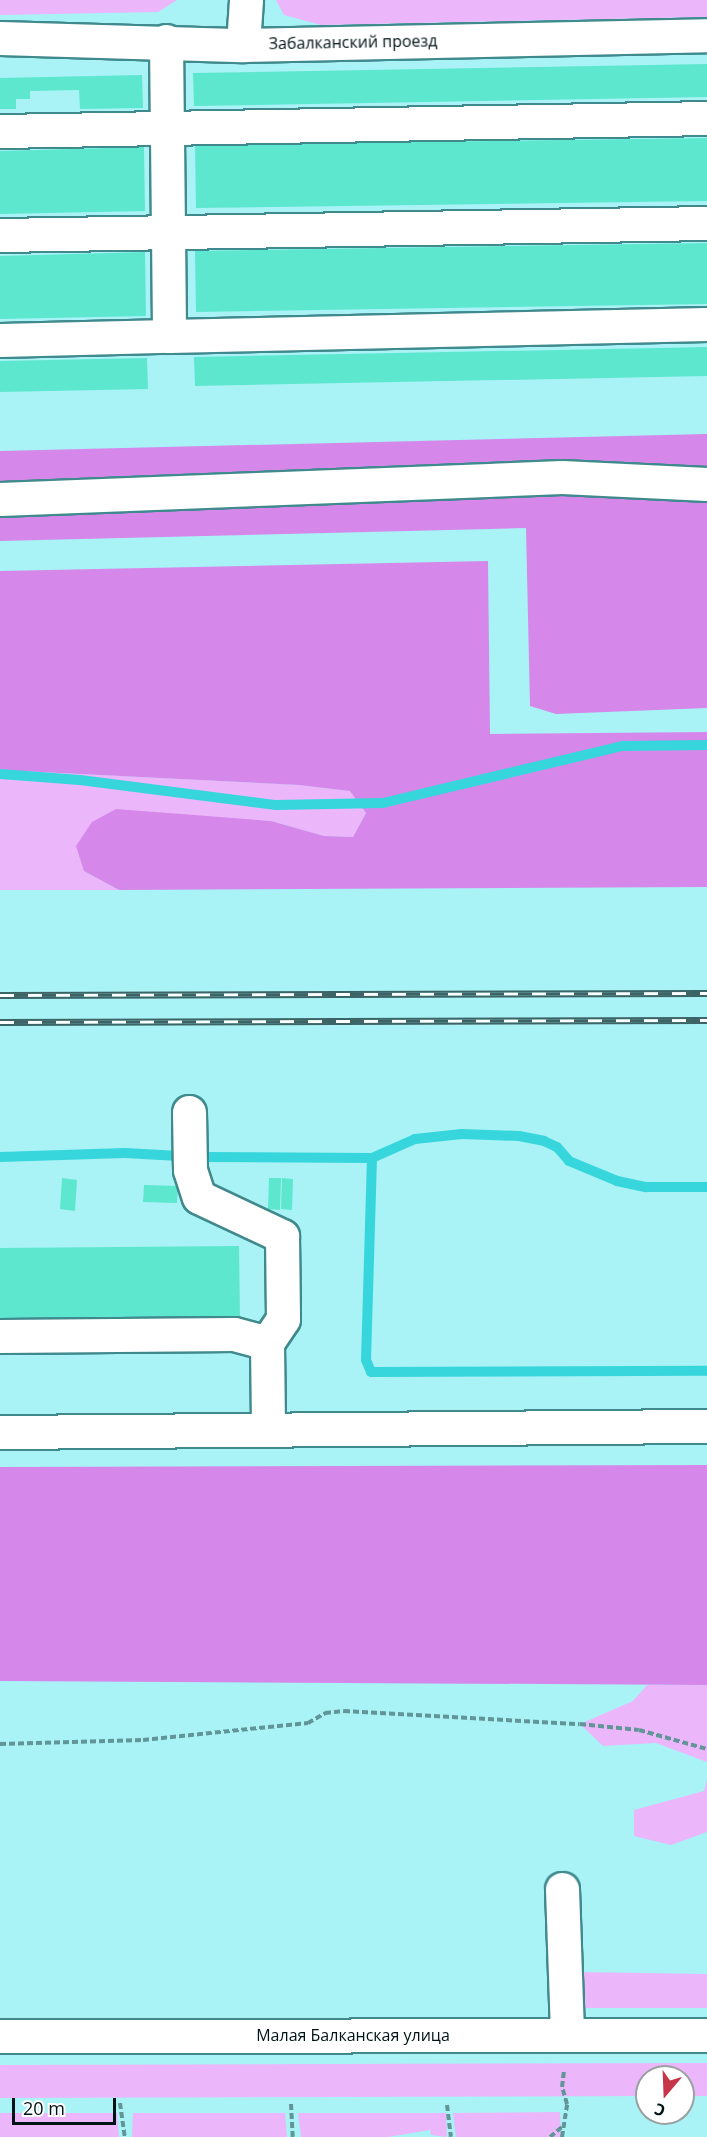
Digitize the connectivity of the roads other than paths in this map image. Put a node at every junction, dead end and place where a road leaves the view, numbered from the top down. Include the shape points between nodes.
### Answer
1 (246, 0) edge
2 (707, 35) edge
3 (0, 38) edge
4 (166, 41) junction
5 (243, 45) junction
6 (707, 118) edge
7 (165, 128) junction
8 (0, 131) edge
9 (707, 223) edge
10 (168, 231) junction
11 (0, 235) edge
12 (707, 324) edge
13 (170, 336) junction
14 (0, 340) edge
15 (707, 484) edge
16 (0, 499) edge
17 (189, 1112) dead end
18 (0, 1336) edge
19 (267, 1343) junction
20 (707, 1426) edge
21 (268, 1429) junction
22 (0, 1432) edge
23 (562, 1889) dead end
24 (707, 2034) edge
25 (567, 2035) junction
26 (0, 2036) edge

1 - 5 street
2 - 5 street, Забалканский проезд
3 - 4 street, Забалканский проезд
4 - 5 street, Забалканский проезд
4 - 7 street
6 - 7 street
7 - 8 street
7 - 10 street
9 - 10 street
10 - 11 street
10 - 13 street
12 - 13 street
13 - 14 street
15 - 16 street via 562,477
17 - 19 street via 190,1170 199,1197 282,1236 283,1319
18 - 19 street via 234,1334
19 - 21 street
20 - 21 street
21 - 22 street
23 - 25 street
24 - 25 street, Малая Балканская улица
25 - 26 street, Малая Балканская улица

